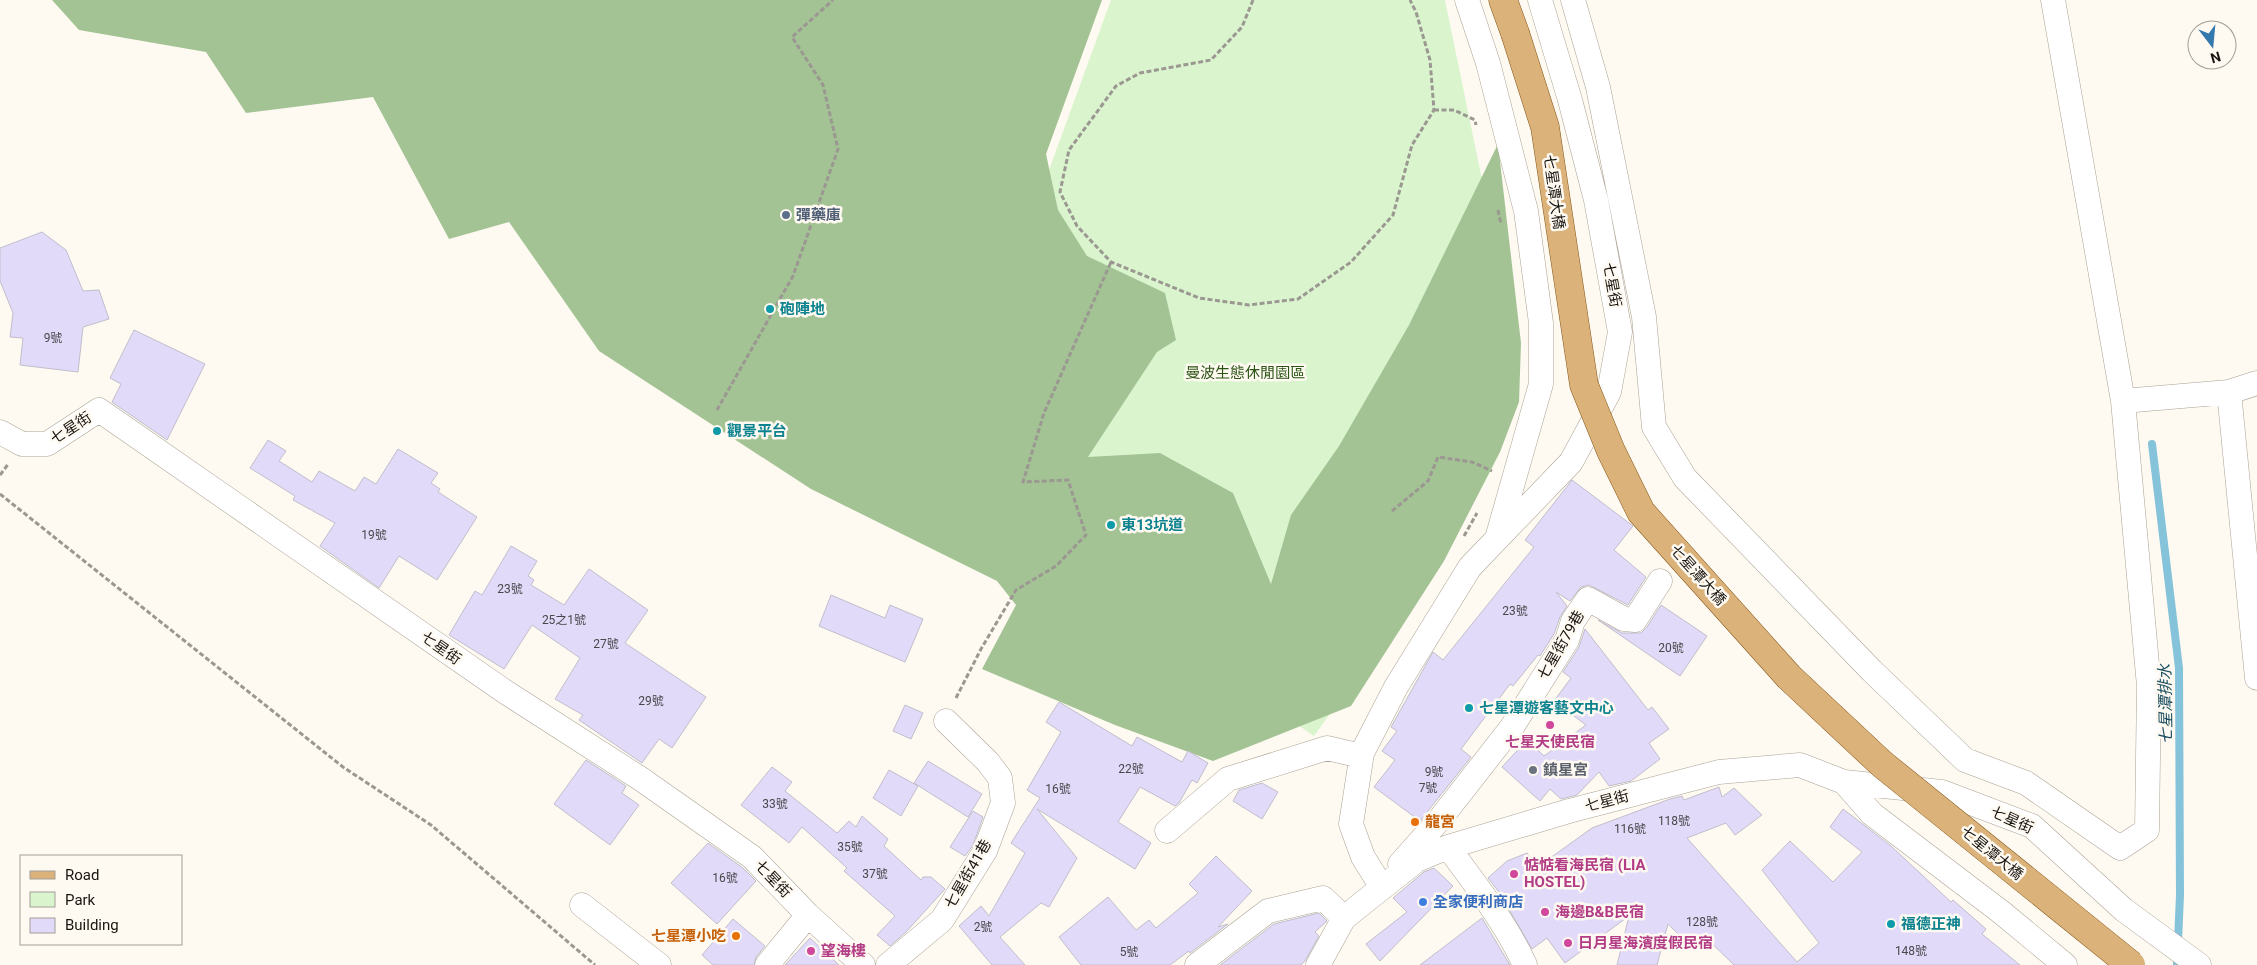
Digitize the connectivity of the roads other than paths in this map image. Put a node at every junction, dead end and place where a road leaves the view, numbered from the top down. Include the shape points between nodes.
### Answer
1 (1467, 0) edge
2 (1503, 0) edge
3 (1540, 0) edge
4 (1572, 0) edge
5 (2052, 0) edge
6 (2257, 383) edge
7 (2228, 392) junction
8 (2123, 401) junction
9 (0, 432) edge
10 (1497, 539) junction
11 (1660, 581) dead end
12 (2257, 678) edge
13 (946, 721) road end
14 (1361, 756) junction
15 (1844, 782) junction
16 (1167, 831) dead end
17 (1448, 847) junction
18 (1381, 886) junction
19 (582, 905) dead end
20 (808, 915) junction
21 (1344, 918) junction
22 (659, 965) edge
23 (767, 965) edge
24 (862, 965) edge
25 (888, 965) edge
26 (1197, 965) edge
27 (1318, 965) edge
28 (1525, 965) edge
29 (2065, 965) edge
30 (2131, 965) edge
31 (2199, 965) edge

1 - 10 street, 七星街 via 1488,63 1526,211 1541,323 1541,384
2 - 30 main road, 七星潭大橋, bridge via 1545,127 1584,385 1641,512 1790,677 1882,764
3 - 10 street, 七星街 via 1596,200 1620,332 1609,392 1571,462
4 - 8 street via 1598,87 1644,317 1654,427 1685,478 1872,671 1965,760 2026,783 2120,848 2147,830 2149,774 2149,686
5 - 8 street
6 - 7 street
7 - 8 street
7 - 12 street
9 - 20 street, 七星街 via 22,444 47,444 99,410 504,691 720,834 752,857
10 - 14 street, 七星街 via 1470,567 1396,687
11 - 18 street, 七星街79巷 via 1635,620 1624,620 1588,599 1573,621 1567,640 1512,727
13 - 25 street, 七星街41巷 via 1000,778 1003,803 985,851 942,920
14 - 16 street via 1327,748 1228,779
14 - 18 street, 七星街 via 1351,824 1363,857
15 - 17 street, 七星街 via 1800,765 1719,772
15 - 29 street, 七星街 via 1872,814
15 - 31 street, 七星街 via 1942,792 2032,826 2124,910
17 - 18 street, 七星街 via 1417,860
17 - 28 street
18 - 21 street, 七星街
19 - 22 street
20 - 23 street
20 - 24 street, 七星街
21 - 26 street via 1324,898 1268,911
21 - 27 street, 七星街

